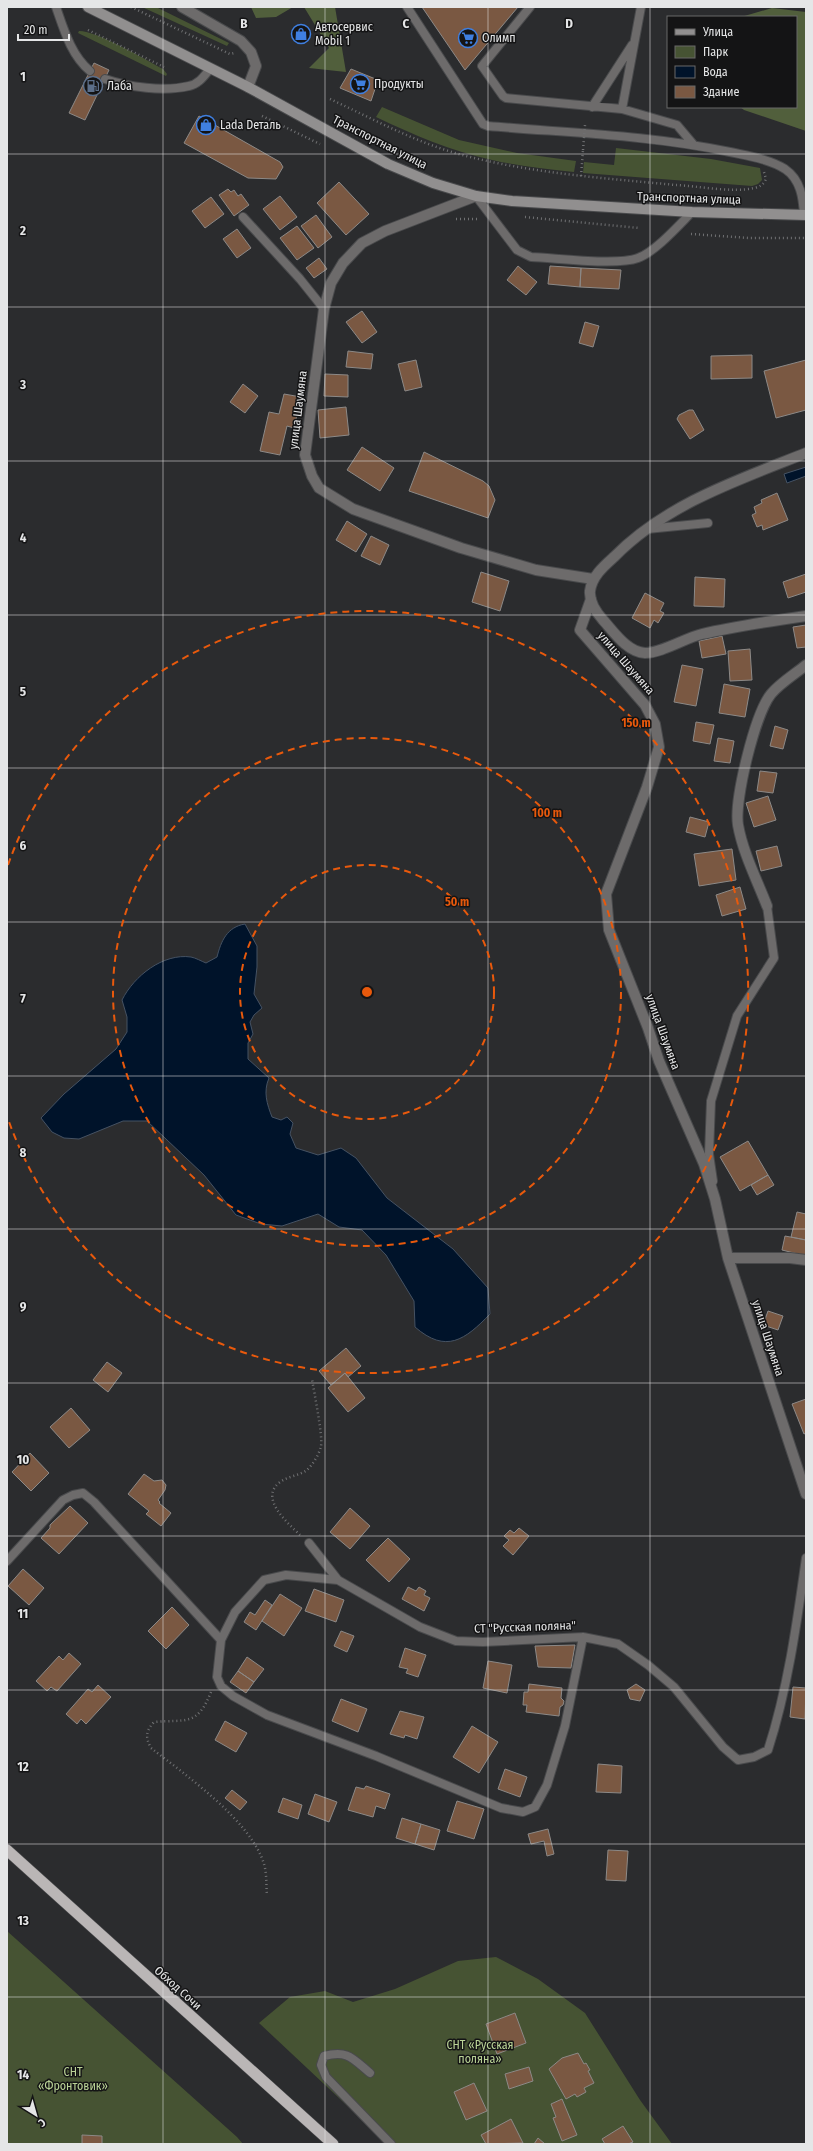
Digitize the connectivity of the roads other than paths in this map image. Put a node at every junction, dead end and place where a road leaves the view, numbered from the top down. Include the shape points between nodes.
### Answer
1 (56, 7) edge
2 (88, 7) edge
3 (182, 7) edge
4 (407, 7) edge
5 (530, 7) edge
6 (641, 7) edge
7 (635, 41) junction
8 (210, 69) junction
9 (90, 71) dead end
10 (105, 79) dead end
11 (248, 87) junction
12 (592, 107) junction
13 (622, 109) junction
14 (693, 144) junction
15 (476, 196) junction
16 (692, 212) junction
17 (805, 215) edge
18 (243, 217) dead end
19 (324, 309) junction
20 (806, 453) edge
21 (708, 523) dead end
22 (644, 529) junction
23 (593, 579) junction
24 (591, 599) junction
25 (806, 616) edge
26 (806, 665) edge
27 (767, 906) joint
28 (715, 1199) junction
29 (728, 1258) junction
30 (806, 1260) edge
31 (806, 1494) edge
32 (309, 1543) road end
33 (806, 1558) edge
34 (7, 1560) edge
35 (338, 1580) junction
36 (584, 1637) junction
37 (221, 1640) junction
38 (7, 1850) edge
39 (370, 2073) dead end
40 (333, 2144) edge
41 (391, 2144) edge

1 - 9 lane via 69,41 81,63
2 - 8 main road, Транспортная улица
3 - 11 street via 241,41 250,52 256,66
4 - 14 lane via 486,126
5 - 12 lane via 485,62 483,69 506,98
6 - 7 lane
7 - 12 lane
7 - 13 lane
8 - 10 lane via 200,81 189,86 126,86
8 - 11 main road, Транспортная улица
11 - 15 main road, Транспортная улица via 388,164 433,183
12 - 13 lane
13 - 14 lane via 678,125
14 - 17 lane via 753,157 786,170 801,189
15 - 16 main road, Транспортная улица via 578,206
15 - 16 lane via 517,250 531,256 623,261 640,258
15 - 19 street, улица Шаумяна via 385,231 362,244 343,263 331,283
16 - 17 main road, Транспортная улица
18 - 19 lane
19 - 23 street, улица Шаумяна via 305,455 319,488 353,509 461,548 536,570
20 - 22 street via 728,484
21 - 22 lane
22 - 23 street
23 - 24 street, улица Шаумяна
24 - 25 street, улица Шаумяна via 595,609 618,637 634,651 645,653 701,634
24 - 28 street, улица Шаумяна via 580,630 645,705 655,724 659,747 606,894 609,930 659,1062 704,1164
26 - 27 street via 771,694 758,721 739,794 738,824 744,847
27 - 28 lane via 774,958 737,1016 710,1101 709,1154
28 - 29 street, улица Шаумяна
29 - 30 street
29 - 31 street, улица Шаумяна
32 - 35 lane
33 - 36 lane, СТ "Русская поляна" via 786,1685 776,1725 768,1750 754,1757 738,1760 723,1747 674,1687 648,1665 618,1644
34 - 37 lane via 64,1500 83,1493
35 - 36 lane, СТ "Русская поляна" via 420,1627 456,1641
35 - 37 lane via 286,1575 264,1580 235,1612
36 - 37 lane via 565,1726 547,1785 535,1807 523,1812 501,1808 376,1756 267,1715 233,1696 222,1686 217,1676
38 - 40 highway, Обход Сочи
39 - 41 lane via 347,2054 324,2056 321,2065 326,2077

